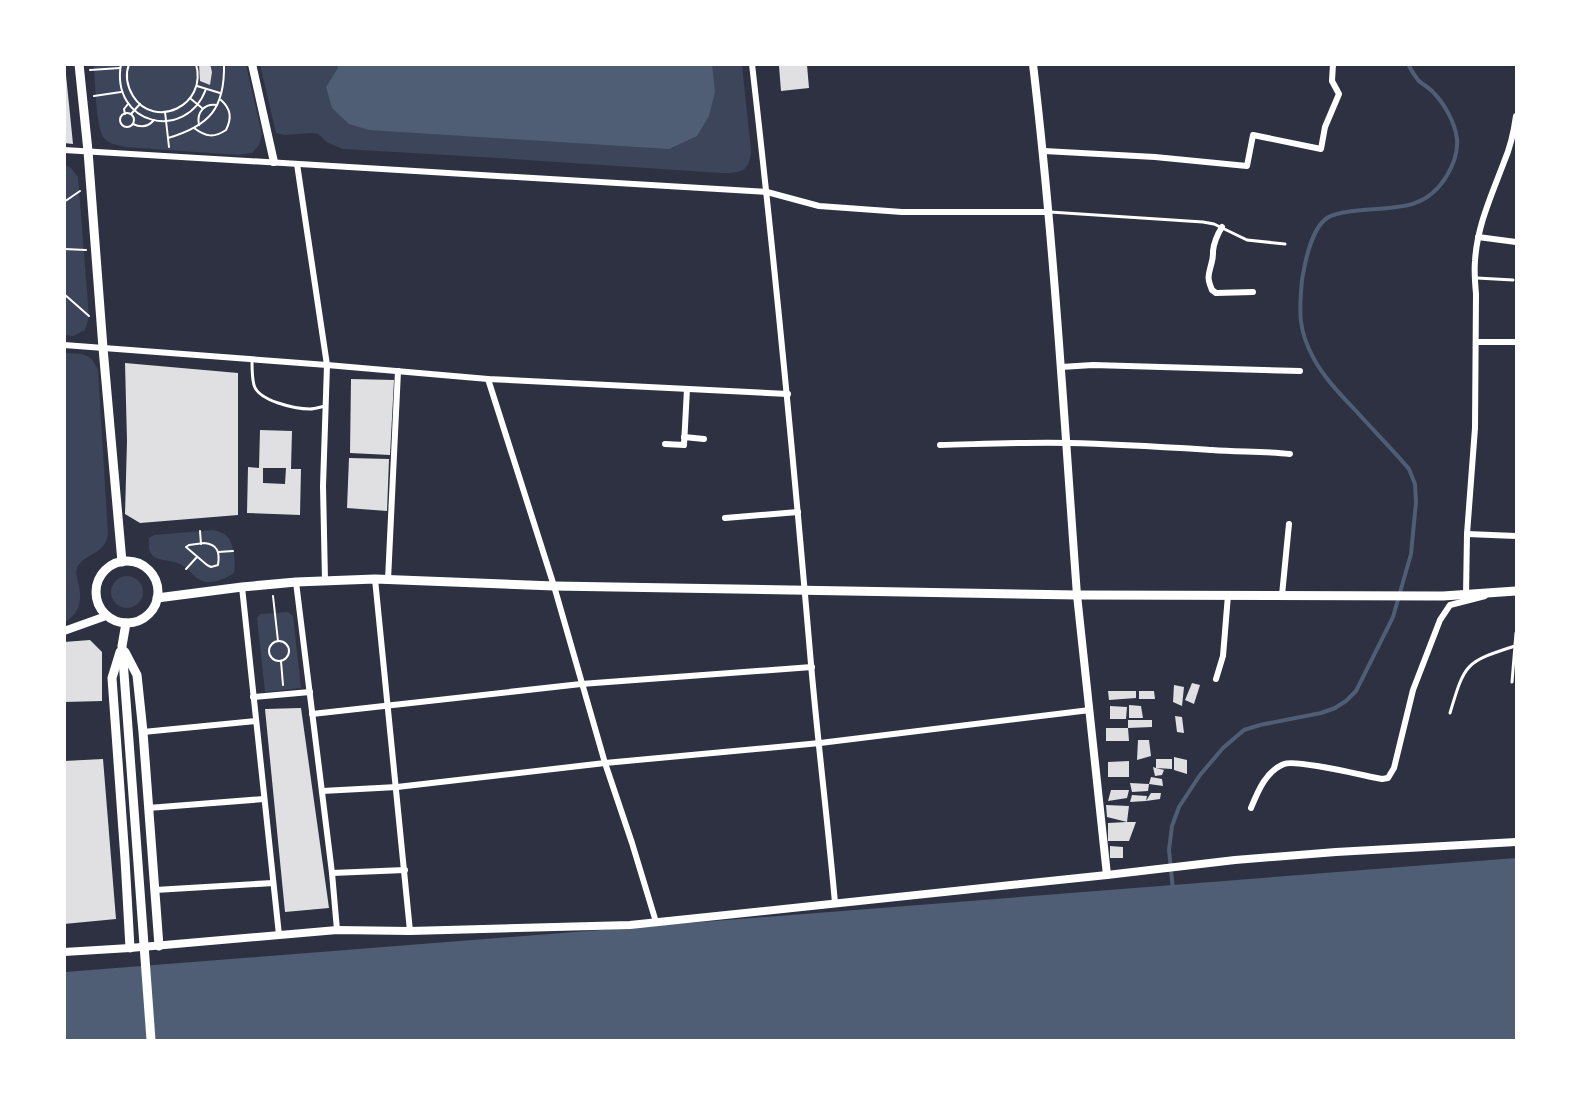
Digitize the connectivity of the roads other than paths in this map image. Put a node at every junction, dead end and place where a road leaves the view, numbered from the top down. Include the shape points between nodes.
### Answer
1 (252, 64) edge
2 (752, 64) edge
3 (1033, 64) edge
4 (1333, 64) edge
5 (80, 67) edge
6 (1516, 116) edge
7 (64, 150) edge
8 (88, 151) junction
9 (1044, 152) junction
10 (274, 162) junction
11 (297, 164) junction
12 (767, 192) junction
13 (1048, 212) junction
14 (1222, 227) junction
15 (1478, 237) junction
16 (1516, 242) edge
17 (1285, 244) dead end
18 (1475, 278) junction
19 (1513, 280) dead end
20 (1253, 292) dead end
21 (1476, 342) junction
22 (1516, 342) edge
23 (64, 345) edge
24 (103, 348) junction
25 (252, 359) junction
26 (327, 364) junction
27 (1061, 367) junction
28 (1300, 370) dead end
29 (398, 371) junction
30 (488, 379) junction
31 (687, 389) junction
32 (788, 394) junction
33 (325, 406) junction
34 (684, 437) junction
35 (704, 439) dead end
36 (1066, 443) junction
37 (665, 444) dead end
38 (940, 445) dead end
39 (1290, 454) dead end
40 (798, 512) junction
41 (725, 518) dead end
42 (1289, 524) dead end
43 (1467, 534) junction
44 (1516, 536) edge
45 (122, 562) junction
46 (375, 579) junction
47 (325, 580) junction
48 (388, 580) junction
49 (296, 582) junction
50 (554, 586) junction
51 (242, 587) junction
52 (806, 589) junction
53 (1516, 591) edge
54 (1494, 592) junction
55 (1077, 595) junction
56 (1228, 595) junction
57 (1282, 595) junction
58 (1466, 595) junction
59 (157, 598) junction
60 (106, 616) junction
61 (126, 623) junction
62 (64, 631) edge
63 (1516, 633) edge
64 (122, 646) junction
65 (1515, 646) edge
66 (812, 667) junction
67 (1216, 679) dead end
68 (1512, 682) dead end
69 (581, 684) junction
70 (310, 692) junction
71 (253, 697) junction
72 (387, 706) junction
73 (1090, 710) junction
74 (1450, 713) dead end
75 (312, 714) junction
76 (255, 721) junction
77 (143, 732) junction
78 (820, 743) junction
79 (605, 763) junction
80 (397, 787) junction
81 (322, 792) junction
82 (264, 799) junction
83 (148, 808) junction
84 (1251, 808) dead end
85 (1516, 842) edge
86 (405, 870) junction
87 (332, 873) junction
88 (1107, 875) junction
89 (273, 882) junction
90 (155, 890) junction
91 (835, 903) junction
92 (656, 922) junction
93 (337, 930) junction
94 (410, 931) junction
95 (279, 934) junction
96 (159, 946) junction
97 (130, 948) junction
98 (64, 952) edge
99 (151, 1041) edge

1 - 10 street
2 - 12 street
3 - 9 main road
4 - 9 street via 1332,81 1339,94 1321,148 1253,135 1247,166
5 - 8 main road
6 - 15 street
7 - 8 street
8 - 10 street
8 - 24 main road
9 - 13 main road
10 - 11 street
11 - 12 street
11 - 26 street
12 - 13 street via 819,206 902,213
12 - 32 street
13 - 14 lane via 1179,219
13 - 27 main road
14 - 17 lane via 1247,240
14 - 20 street via 1209,267 1212,290
15 - 16 street
15 - 18 street
18 - 19 lane
18 - 21 street
21 - 22 street
21 - 43 street
23 - 24 street
24 - 25 street
24 - 45 main road
25 - 26 street
25 - 33 lane via 254,386 259,393 287,406
26 - 29 street
26 - 33 street
27 - 28 street
27 - 36 main road
29 - 30 street
29 - 48 street
30 - 31 street
30 - 50 street
31 - 32 street
31 - 34 street
32 - 40 street
33 - 47 street
34 - 35 street
34 - 37 street via 684,446
36 - 38 street
36 - 39 street
36 - 55 main road
40 - 41 street
40 - 52 street
42 - 57 street
43 - 44 street
43 - 58 street
45 - 59 main road via 141,565 149,571
45 - 60 main road via 106,570 96,586 98,604
46 - 47 main road
46 - 48 main road
46 - 72 street
47 - 49 main road
48 - 50 main road
49 - 51 main road
49 - 70 street
50 - 52 main road
50 - 69 street
51 - 59 main road
51 - 71 street
52 - 55 main road
52 - 66 street
53 - 54 main road
54 - 58 main road
54 - 84 street via 1458,602 1447,608 1440,620 1413,690 1394,768 1388,778 1286,763 1269,774
55 - 56 main road
55 - 73 street
56 - 57 main road
56 - 67 street via 1223,656
57 - 58 main road
59 - 61 main road via 143,618
60 - 61 main road
60 - 62 main road
61 - 64 main road
63 - 65 lane
64 - 77 main road via 136,675
64 - 97 main road via 112,678
64 - 99 main road
65 - 68 lane
65 - 74 lane via 1473,662 1461,678
66 - 69 street
66 - 78 street
69 - 72 street
69 - 79 street
70 - 71 street
70 - 75 street
71 - 76 street
72 - 75 street
72 - 80 street
73 - 78 street
73 - 88 street
75 - 81 street
76 - 77 street
76 - 82 street
77 - 83 main road
78 - 79 street
78 - 91 street
79 - 80 street
79 - 92 street
80 - 81 street
80 - 86 street
81 - 87 street
82 - 83 street
82 - 89 street
83 - 90 main road
85 - 88 street via 1235,860
86 - 87 street
86 - 94 street
87 - 93 street
88 - 91 street
89 - 90 street
89 - 95 street
90 - 96 main road
91 - 92 street
92 - 94 street via 603,927
93 - 94 street
93 - 95 street
95 - 96 street
96 - 97 street
97 - 98 street

